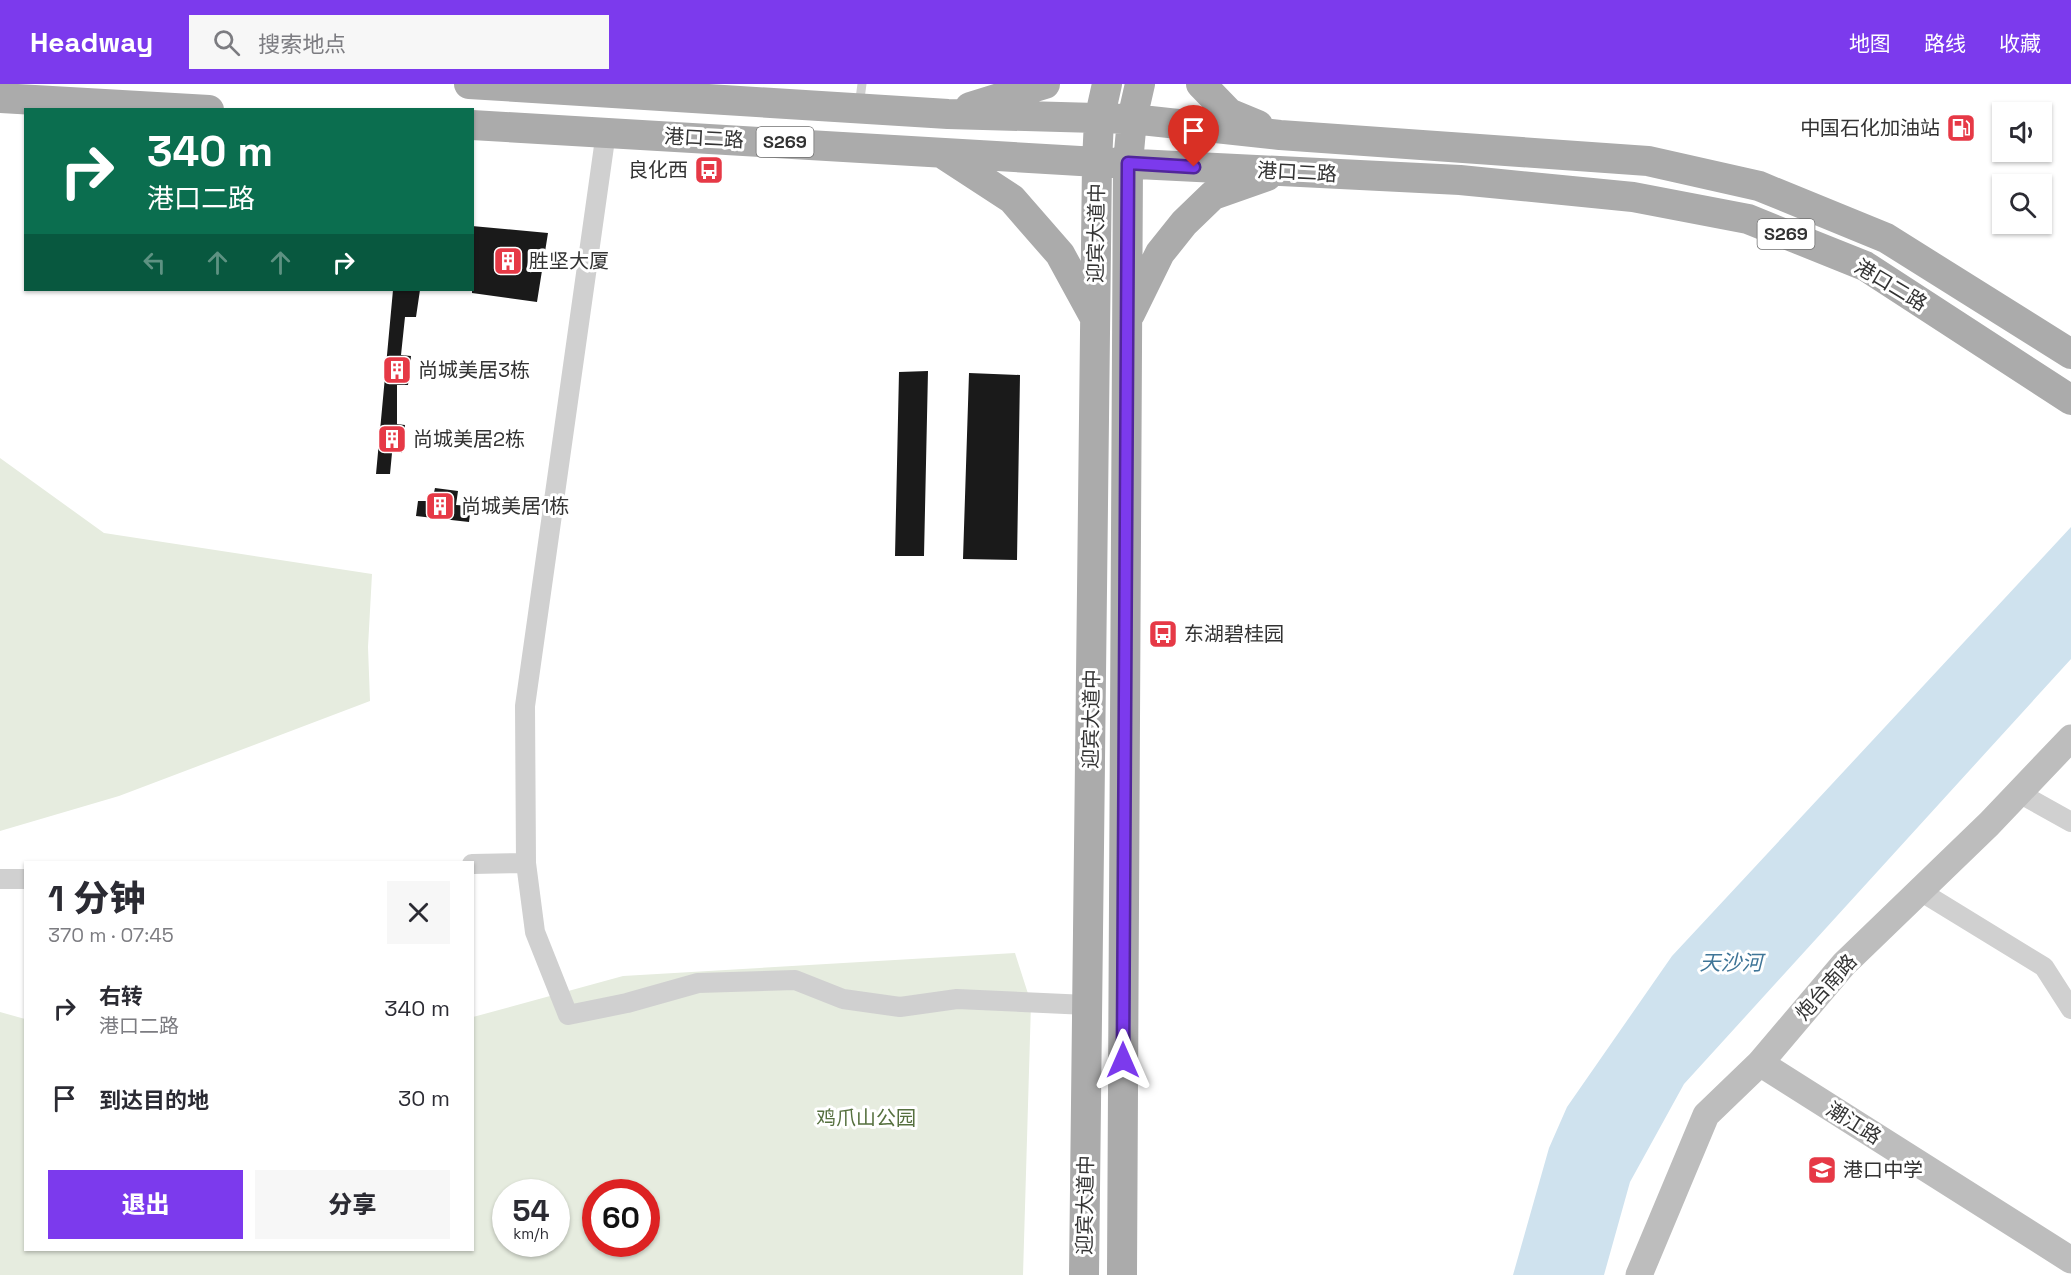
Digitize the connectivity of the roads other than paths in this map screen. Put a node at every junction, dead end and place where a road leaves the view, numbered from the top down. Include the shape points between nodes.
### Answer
1 (469, 84) edge
2 (1045, 84) edge
3 (1107, 84) edge
4 (1140, 84) edge
5 (1201, 84) edge
6 (660, 89) edge
7 (0, 98) edge
8 (858, 100) edge
9 (174, 108) edge
10 (948, 114) junction
11 (1132, 119) junction
12 (1099, 120) junction
13 (474, 124) edge
14 (606, 132) junction
15 (1280, 135) junction
16 (850, 146) junction
17 (1460, 147) junction
18 (940, 153) junction
19 (1097, 162) junction
20 (1128, 163) junction
21 (1281, 171) junction
22 (1460, 180) junction
23 (1095, 318) junction
24 (1127, 319) junction
25 (2071, 354) edge
26 (1095, 361) junction
27 (1127, 364) junction
28 (2071, 400) edge
29 (2071, 738) edge
30 (2019, 793) junction
31 (2071, 822) edge
32 (526, 863) junction
33 (474, 864) edge
34 (0, 879) edge
35 (24, 879) edge
36 (1920, 891) junction
37 (1088, 1005) junction
38 (2071, 1009) edge
39 (1760, 1063) junction
40 (2071, 1260) edge
41 (1084, 1275) edge
42 (1122, 1275) edge
43 (1639, 1275) edge

1 - 6 main road, 港口二路 / S269
2 - 10 main road
3 - 12 main road, 迎宾大道中
4 - 11 main road, 迎宾大道中
5 - 15 main road via 1229,113
6 - 8 main road, 港口二路 / S269
7 - 9 main road
8 - 10 main road, 港口二路 / S269
8 - 16 main road
10 - 12 main road, 港口二路 / S269
11 - 12 main road, 港口二路 / S269
11 - 15 main road, 港口二路 / S269
11 - 20 main road, 迎宾大道中
12 - 19 main road, 迎宾大道中
13 - 14 main road, 港口二路 / S269
14 - 16 main road, 港口二路 / S269
14 - 32 street via 525,706
15 - 17 main road, 港口二路 / S269
16 - 18 main road, 港口二路 / S269
17 - 22 main road
17 - 25 main road, 港口二路 / S269 via 1648,161 1759,186 1886,238
18 - 19 main road, 港口二路 / S269
18 - 23 main road via 1012,199 1060,254
19 - 20 main road, 港口二路 / S269
19 - 23 main road, 迎宾大道中
20 - 21 main road, 港口二路 / S269
20 - 24 main road, 迎宾大道中
21 - 22 main road, 港口二路 / S269
21 - 24 main road via 1213,195 1160,253
22 - 28 main road, 港口二路 / S269 via 1633,197 1748,219 1865,266
23 - 26 main road, 迎宾大道中
24 - 27 main road, 迎宾大道中
26 - 27 street
26 - 37 main road, 迎宾大道中
27 - 42 main road, 迎宾大道中
29 - 30 street, 炮台南路
30 - 31 street
30 - 36 street, 炮台南路
32 - 33 street
32 - 37 street via 535,932 568,1015 698,983 795,980 843,999 900,1007 957,999
34 - 35 street
36 - 38 street via 2044,967
36 - 39 street, 炮台南路 via 1844,964
37 - 41 main road, 迎宾大道中
39 - 40 street, 潮江路
39 - 43 street, 炮台南路 via 1706,1115

